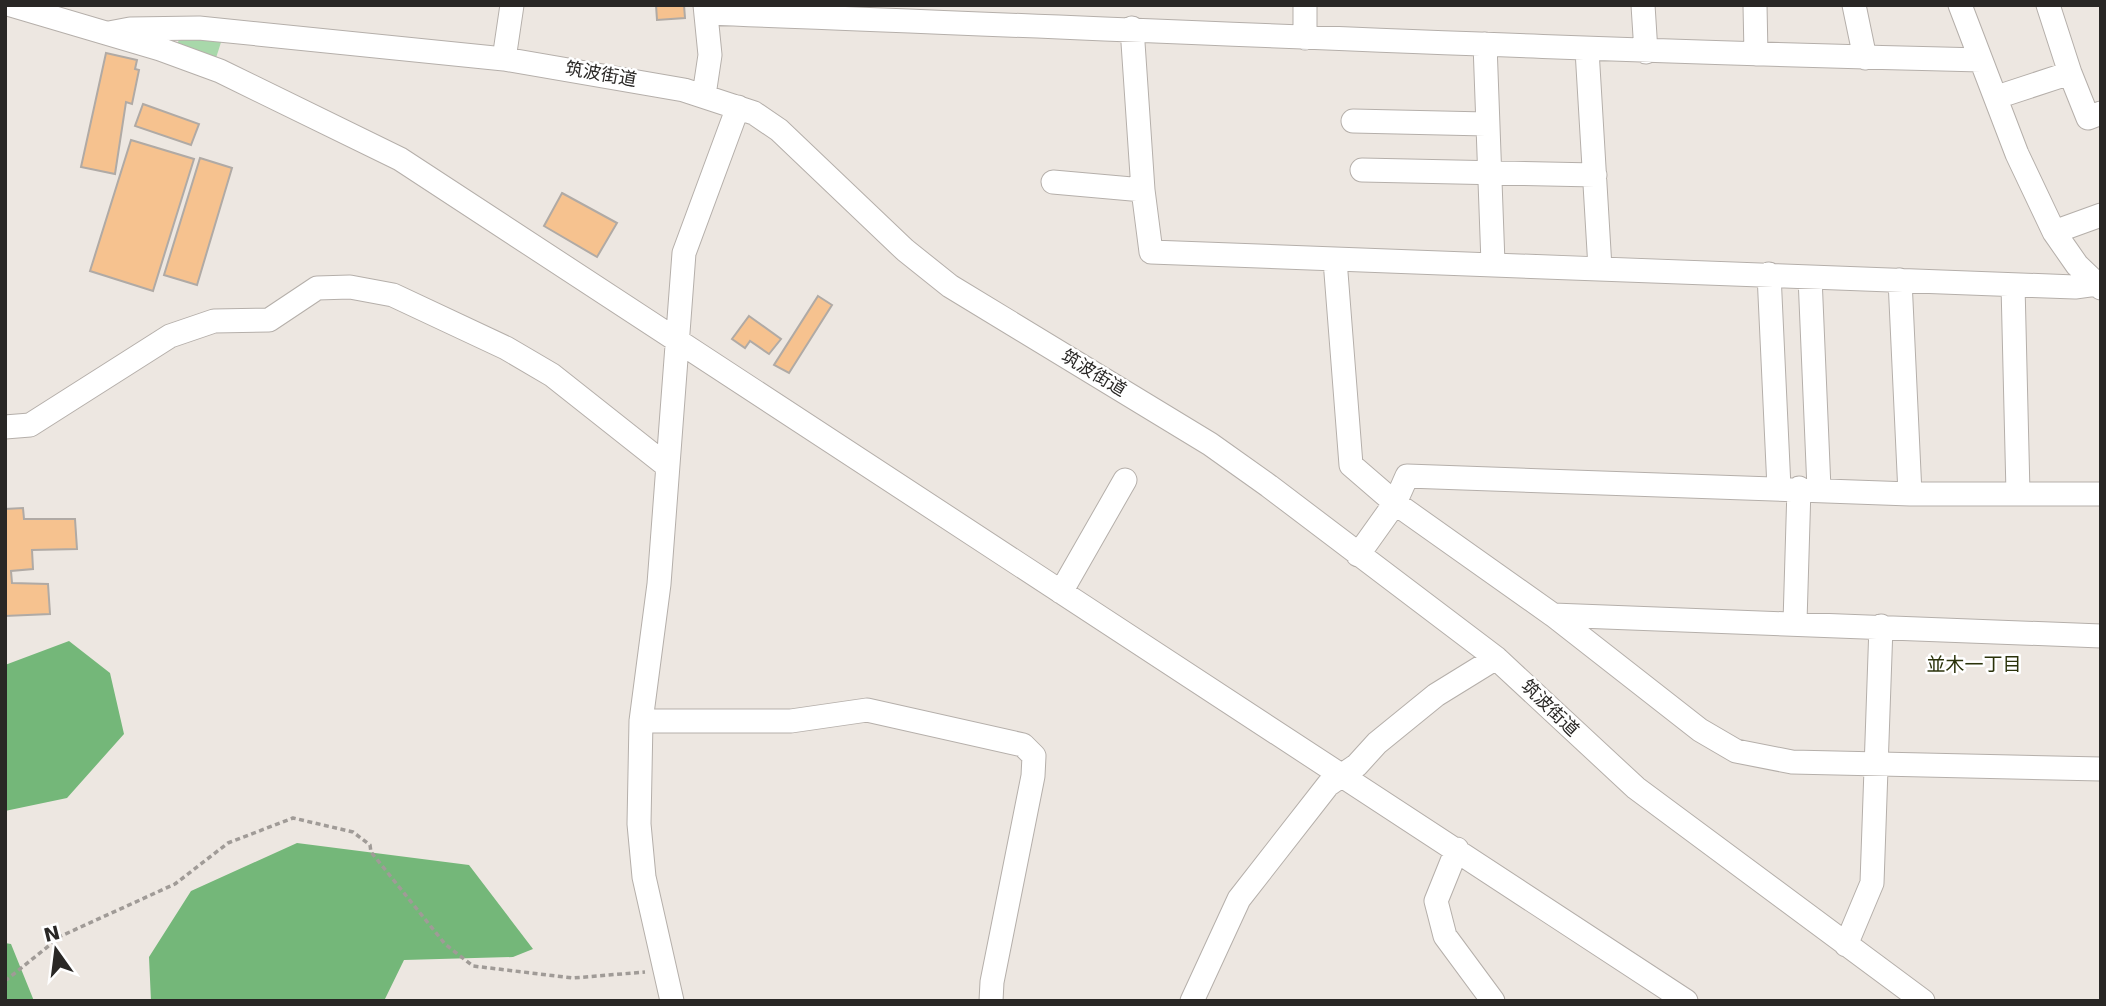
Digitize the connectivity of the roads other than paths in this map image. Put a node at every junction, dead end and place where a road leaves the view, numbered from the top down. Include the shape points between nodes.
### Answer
1 (11, 5) edge
2 (512, 5) edge
3 (1305, 5) edge
4 (1643, 5) edge
5 (1755, 5) edge
6 (1854, 5) edge
7 (2048, 5) edge
8 (1968, 8) edge
9 (705, 9) edge
10 (912, 13) edge
11 (178, 28) junction
12 (1132, 28) junction
13 (234, 31) junction
14 (109, 33) junction
15 (1305, 38) junction
16 (1485, 44) junction
17 (160, 49) junction
18 (1587, 50) junction
19 (1646, 52) junction
20 (1756, 54) junction
21 (1865, 58) junction
22 (504, 59) junction
23 (1981, 60) junction
24 (220, 71) junction
25 (2070, 73) junction
26 (704, 95) junction
27 (1997, 97) junction
28 (738, 107) junction
29 (2101, 113) edge
30 (1353, 121) dead end
31 (1486, 124) junction
32 (1362, 170) dead end
33 (1488, 173) junction
34 (1595, 175) junction
35 (1054, 182) dead end
36 (1143, 190) junction
37 (2101, 215) edge
38 (2054, 232) junction
39 (1335, 260) junction
40 (1493, 263) junction
41 (1600, 268) junction
42 (1769, 274) junction
43 (1810, 277) junction
44 (1900, 280) junction
45 (2013, 285) junction
46 (2099, 286) edge
47 (679, 340) junction
48 (5, 427) edge
49 (667, 466) junction
50 (1125, 480) dead end
51 (1799, 488) junction
52 (2018, 493) junction
53 (1910, 494) junction
54 (2101, 494) edge
55 (1395, 503) junction
56 (1358, 555) junction
57 (1061, 592) junction
58 (1553, 614) junction
59 (1795, 622) junction
60 (1881, 626) junction
61 (2101, 636) edge
62 (1496, 658) junction
63 (641, 721) junction
64 (1878, 764) junction
65 (2101, 769) edge
66 (1343, 775) junction
67 (1457, 849) junction
68 (1846, 945) junction
69 (672, 1001) edge
70 (991, 1001) edge
71 (1192, 1001) edge
72 (1493, 1001) edge
73 (1686, 1001) edge
74 (1923, 1001) edge

1 - 14 street
2 - 22 street
3 - 15 street
4 - 19 street
5 - 20 street
6 - 21 street
7 - 25 street
8 - 23 street
9 - 10 street
9 - 26 street via 710,69
10 - 12 street
11 - 13 street, 筑波街道
11 - 14 street, 筑波街道
11 - 17 street via 169,33
12 - 15 street
12 - 36 street
13 - 22 street, 筑波街道
13 - 24 street via 224,47
14 - 17 street
15 - 16 street
16 - 18 street
16 - 31 street
17 - 24 street
18 - 19 street
18 - 34 street
19 - 20 street
20 - 21 street
21 - 23 street
22 - 26 street, 筑波街道
23 - 27 street
24 - 47 street via 400,159
25 - 27 street
25 - 29 street via 2088,118
26 - 28 street, 筑波街道
27 - 38 street via 2017,154
28 - 47 street via 684,253
28 - 56 street, 筑波街道 via 779,130 905,250 950,285 1210,444
30 - 31 street
31 - 33 street
32 - 33 street
33 - 34 street
33 - 40 street
34 - 41 street
35 - 36 street
36 - 39 street via 1151,252
37 - 38 street
38 - 46 street
39 - 40 street
39 - 55 street via 1351,465
40 - 41 street
41 - 42 street
42 - 43 street
42 - 51 street
43 - 44 street
43 - 51 street
44 - 45 street
44 - 53 street
45 - 46 street
45 - 52 street
47 - 49 street
47 - 57 street
48 - 49 street via 30,425 170,336 214,321 269,320 317,288 350,287 393,295 506,348 552,375
49 - 63 street via 660,584
50 - 57 street
51 - 53 street
51 - 55 street via 1407,476
51 - 59 street
52 - 53 street
52 - 54 street
55 - 56 street
55 - 58 street
56 - 62 street, 筑波街道
57 - 66 street
58 - 59 street
58 - 64 street via 1700,730 1736,751 1792,762
59 - 60 street
60 - 61 street
60 - 64 street
62 - 66 street via 1436,695
62 - 68 street, 筑波街道 via 1636,788
63 - 69 street via 639,824 644,877
63 - 70 street via 791,721 867,710 1023,745 1034,757 1033,776
64 - 65 street
64 - 68 street via 1872,883
66 - 67 street
66 - 71 street via 1328,785 1296,822 1239,899
67 - 72 street via 1436,901 1445,936
67 - 73 street
68 - 74 street, 筑波街道

